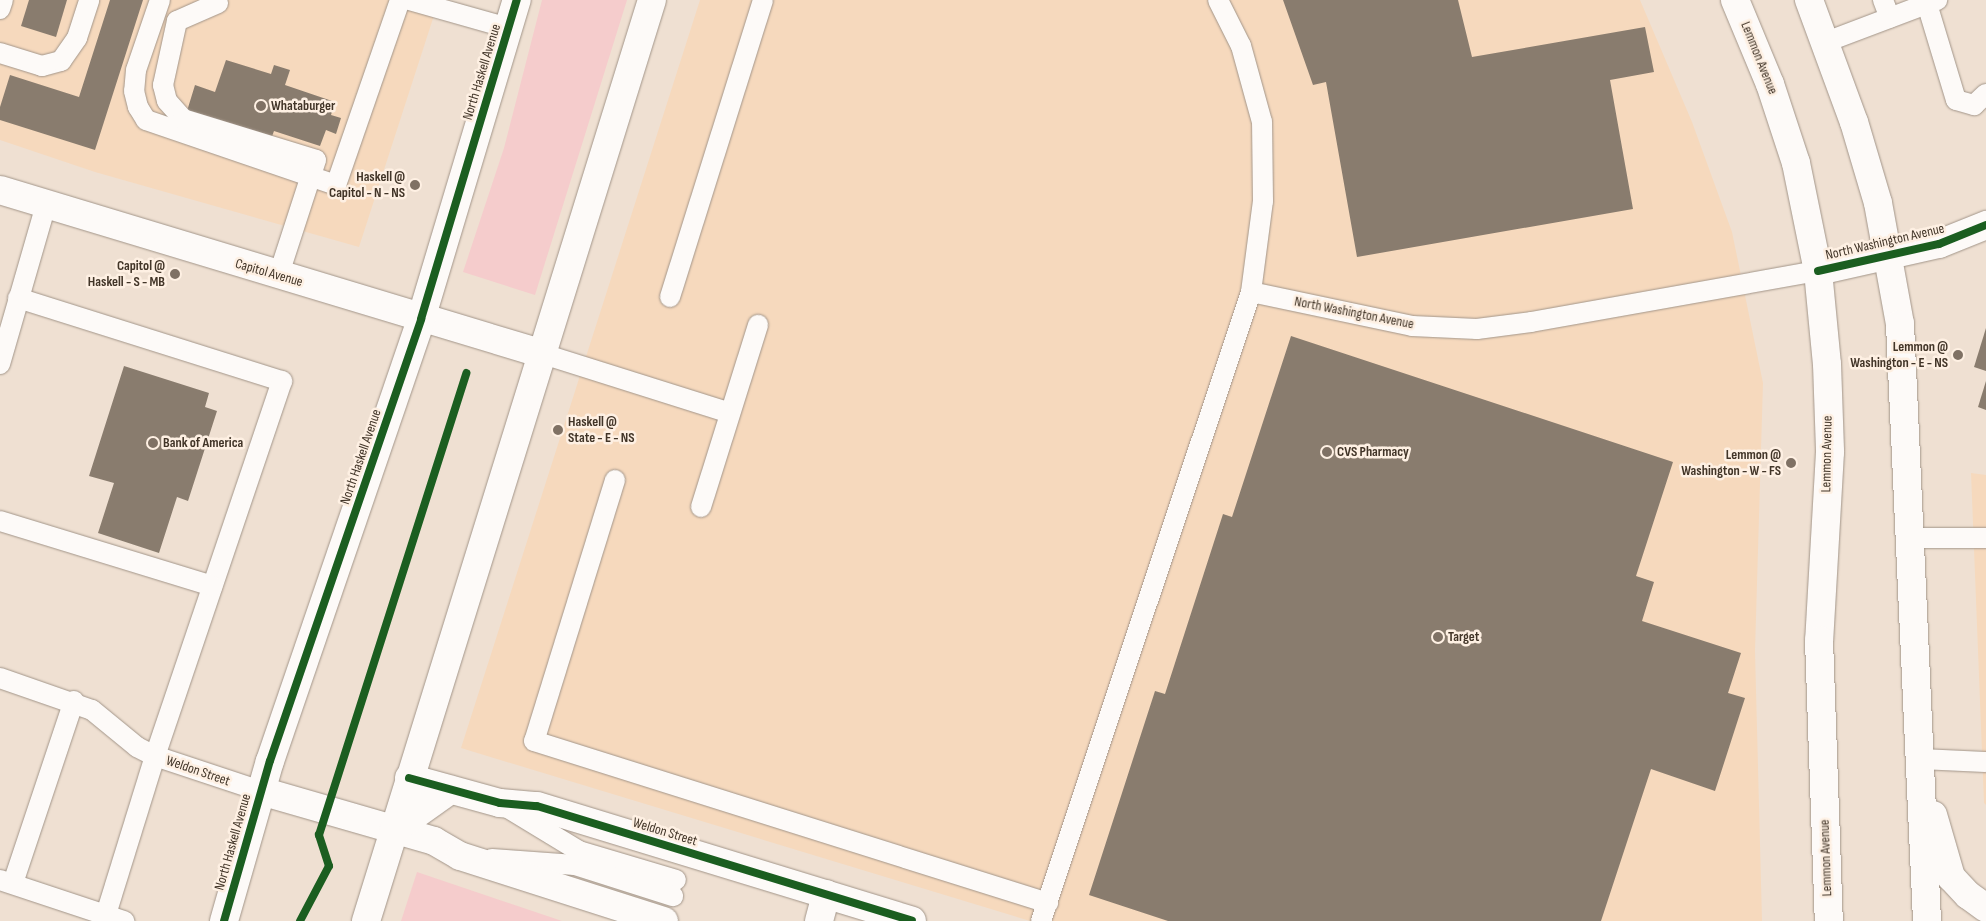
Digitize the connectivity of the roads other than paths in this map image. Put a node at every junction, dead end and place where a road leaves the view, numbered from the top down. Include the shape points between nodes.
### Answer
1 (3, 0) edge
2 (89, 0) edge
3 (160, 0) edge
4 (400, 0) edge
5 (409, 0) edge
6 (517, 0) edge
7 (652, 0) edge
8 (763, 0) edge
9 (1218, 0) edge
10 (1735, 0) edge
11 (1809, 0) edge
12 (1932, 2) edge
13 (218, 3) dead end
14 (0, 9) edge
15 (1887, 9) edge
16 (508, 28) junction
17 (1826, 42) junction
18 (0, 53) edge
19 (1986, 94) edge
20 (310, 176) junction
21 (0, 190) edge
22 (46, 205) junction
23 (1986, 225) edge
24 (1890, 256) junction
25 (1818, 270) junction
26 (278, 277) junction
27 (1251, 292) junction
28 (670, 297) dead end
29 (18, 298) junction
30 (421, 319) junction
31 (758, 324) dead end
32 (540, 353) junction
33 (0, 364) edge
34 (730, 413) junction
35 (615, 480) dead end
36 (702, 507) dead end
37 (0, 521) edge
38 (1910, 538) junction
39 (1986, 538) edge
40 (212, 586) junction
41 (0, 678) edge
42 (74, 701) junction
43 (155, 756) junction
44 (1986, 762) edge
45 (1921, 768) junction
46 (409, 778) junction
47 (450, 790) junction
48 (261, 791) junction
49 (500, 803) junction
50 (394, 830) junction
51 (460, 856) junction
52 (6, 882) edge
53 (826, 894) junction
54 (1986, 908) edge
55 (1044, 912) edge
56 (115, 918) edge
57 (224, 921) edge
58 (366, 921) edge
59 (664, 921) edge
60 (819, 921) edge
61 (912, 921) edge
62 (1829, 921) edge
63 (1928, 921) edge

1 - 14 lane
2 - 18 lane via 77,38 61,61 42,66
3 - 20 lane via 136,70 134,91 146,120
4 - 20 lane via 336,185
5 - 16 lane
6 - 16 street, North Haskell Avenue
7 - 32 street
8 - 28 lane
9 - 27 lane via 1241,46 1262,122 1263,201
10 - 25 street, Lemmon Avenue via 1770,84 1796,163
11 - 17 street
12 - 15 lane
12 - 19 lane via 1956,100 1974,105
13 - 20 lane via 177,21 163,85 167,101 183,118 316,160
15 - 17 lane
16 - 30 street, North Haskell Avenue
17 - 24 street via 1854,122
20 - 26 lane
21 - 22 street, Capitol Avenue
22 - 26 street, Capitol Avenue
22 - 29 lane
23 - 24 street, North Washington Avenue via 1940,244
24 - 25 street, North Washington Avenue
24 - 38 street via 1900,324
25 - 27 lane, North Washington Avenue via 1531,322 1477,328 1412,326
25 - 62 street, Lemmon Avenue via 1827,364 1830,452 1819,640
26 - 30 street, Capitol Avenue
27 - 55 lane
29 - 33 lane
29 - 40 lane via 282,381
30 - 32 street, Capitol Avenue
30 - 48 street, North Haskell Avenue
31 - 34 lane
32 - 34 lane
32 - 46 street
34 - 36 lane
35 - 55 lane via 534,742
37 - 40 lane
38 - 39 lane
38 - 45 street
40 - 43 lane
41 - 42 lane, Weldon Street
42 - 43 lane, Weldon Street via 92,710 137,747
42 - 52 lane
43 - 48 lane, Weldon Street
43 - 56 lane
44 - 45 lane
45 - 54 street via 1951,877
45 - 63 street
46 - 47 street, Weldon Street
46 - 50 street
47 - 49 street, Weldon Street
47 - 50 street
48 - 50 street, Weldon Street
48 - 57 street, North Haskell Avenue
49 - 51 lane via 579,851 675,888 575,865
49 - 53 street, Weldon Street via 537,806
50 - 51 street, Weldon Street via 434,841
50 - 58 street
51 - 59 street, Weldon Street
52 - 56 lane
53 - 60 street
53 - 61 street, Weldon Street

